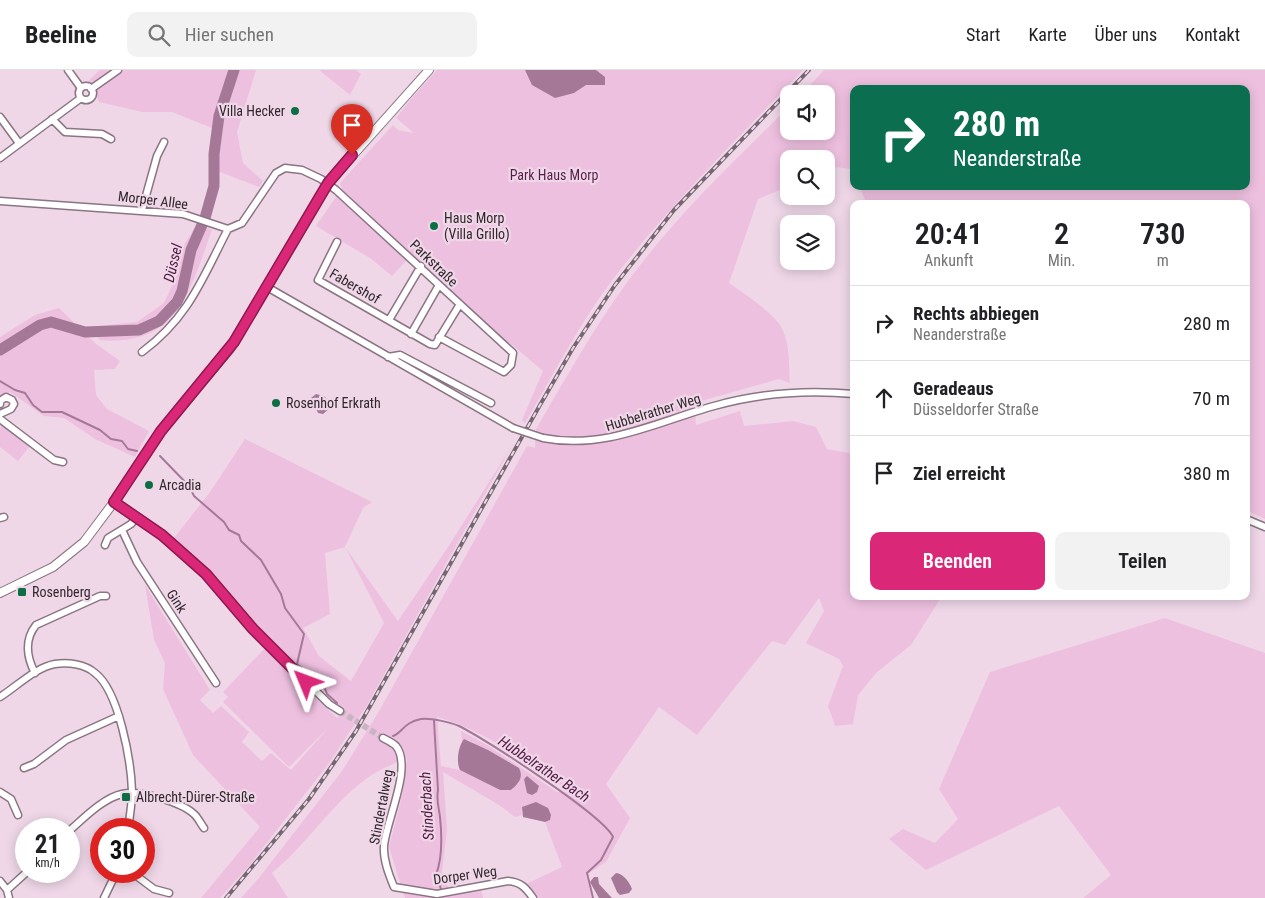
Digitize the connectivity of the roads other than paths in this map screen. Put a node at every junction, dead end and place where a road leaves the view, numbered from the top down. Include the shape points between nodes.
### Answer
1 (68, 70) edge
2 (118, 70) edge
3 (429, 70) edge
4 (81, 88) junction
5 (91, 89) junction
6 (81, 98) junction
7 (0, 117) edge
8 (52, 119) junction
9 (111, 139) dead end
10 (164, 142) dead end
11 (20, 143) junction
12 (0, 158) edge
13 (328, 183) junction
14 (0, 201) edge
15 (142, 210) junction
16 (228, 229) junction
17 (337, 242) dead end
18 (421, 266) junction
19 (439, 285) junction
20 (267, 287) junction
21 (460, 304) junction
22 (389, 320) junction
23 (411, 334) junction
24 (439, 337) junction
25 (142, 352) dead end
26 (388, 357) junction
27 (850, 394) edge
28 (491, 403) dead end
29 (0, 412) edge
30 (63, 462) dead end
31 (114, 502) junction
32 (138, 517) junction
33 (1250, 521) edge
34 (1265, 527) edge
35 (122, 530) junction
36 (106, 545) dead end
37 (0, 593) edge
38 (106, 596) dead end
39 (35, 673) junction
40 (216, 683) dead end
41 (0, 698) edge
42 (340, 711) tunnel mouth
43 (118, 716) junction
44 (383, 738) tunnel mouth
45 (24, 768) dead end
46 (0, 792) edge
47 (132, 793) junction
48 (18, 815) dead end
49 (129, 818) edge
50 (80, 822) edge
51 (204, 828) dead end
52 (0, 881) edge
53 (15, 883) edge
54 (111, 883) edge
55 (146, 883) edge
56 (394, 887) joint
57 (7, 890) junction
58 (168, 893) dead end
59 (9, 898) edge
60 (104, 898) edge
61 (533, 898) edge

1 - 4 street
2 - 5 street
3 - 13 main road
4 - 5 street
4 - 6 street
5 - 6 street via 89,99
6 - 8 street
7 - 11 street
8 - 9 street via 65,132 102,134
8 - 11 street
10 - 15 street
11 - 12 street
13 - 16 street via 297,168 280,170 242,223
13 - 18 street, Parkstraße
13 - 20 main road
14 - 15 street, Morper Allee
15 - 16 street, Morper Allee via 183,214
16 - 25 street via 186,309
17 - 22 street, Fabershof via 318,280
18 - 19 street, Parkstraße
18 - 22 street, Fabershof
19 - 21 street, Parkstraße
19 - 23 street
20 - 26 street, Hubbelrather Weg
20 - 31 main road via 230,349 161,431
21 - 24 street
21 - 24 street, Parkstraße via 513,353 511,365 504,372
22 - 23 street, Fabershof
23 - 24 street, Fabershof via 435,345
26 - 27 street, Hubbelrather Weg, bridge via 514,428 543,438 576,442 621,437 713,406 763,395 794,392
26 - 28 street, Hubbelrather Weg via 400,355
29 - 30 street via 54,460
31 - 32 street
31 - 37 main road via 84,542 61,561
32 - 35 street
32 - 42 street via 206,574 253,629
33 - 34 street
35 - 36 street via 108,538
35 - 40 street, Gink via 137,562
38 - 39 street via 36,625 28,646 28,659
39 - 41 street
39 - 43 street via 54,664 70,663 85,667 105,683
43 - 45 street via 66,740
43 - 47 street via 130,760
44 - 56 street, Stindertalweg via 396,746 402,763 384,846 388,873
46 - 48 street via 11,799
47 - 49 street
47 - 50 street via 108,800
47 - 51 street via 176,804 194,814
52 - 57 street
53 - 57 street
54 - 60 street
55 - 58 street
56 - 61 street, Dorper Weg via 444,893 508,881 525,887
57 - 59 street

